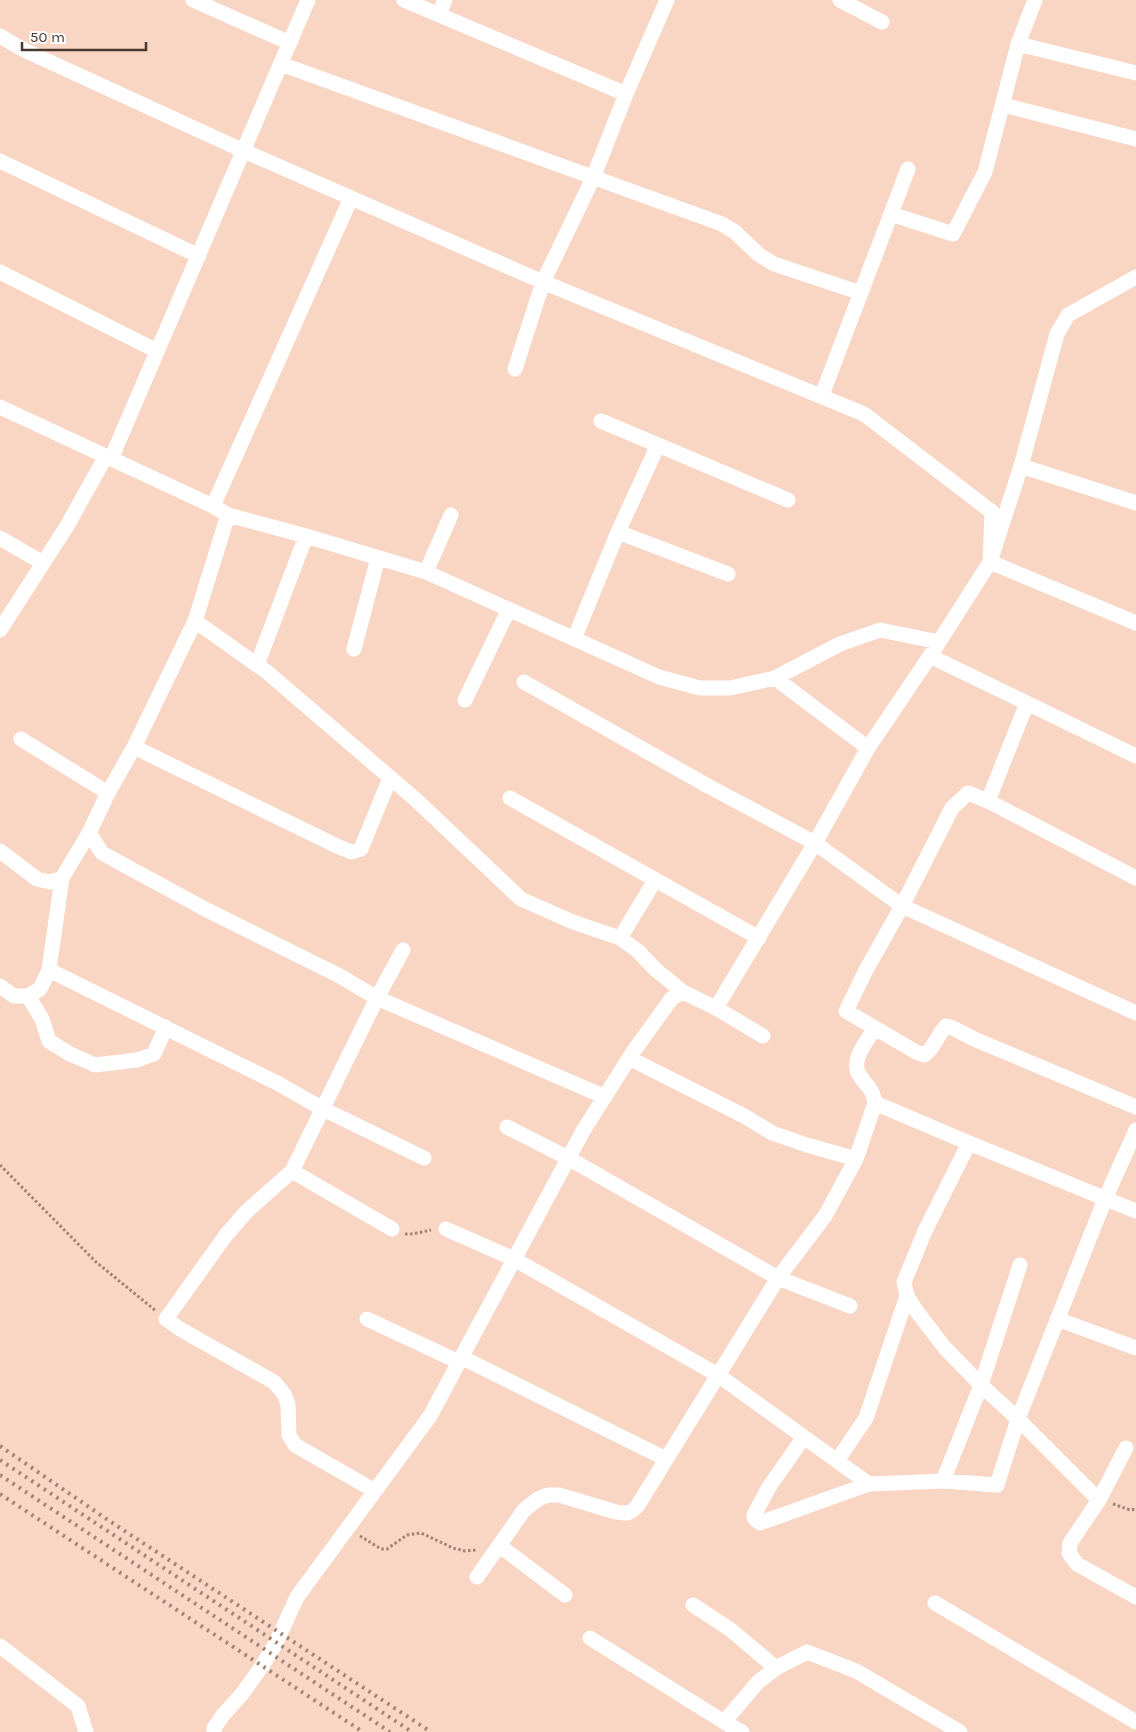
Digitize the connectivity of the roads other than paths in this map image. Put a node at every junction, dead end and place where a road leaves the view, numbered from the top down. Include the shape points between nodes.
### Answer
1 (193, 0) edge
2 (308, 0) edge
3 (404, 0) edge
4 (667, 0) edge
5 (840, 0) edge
6 (1035, 0) edge
7 (442, 7) edge
8 (882, 22) dead end
9 (0, 36) edge
10 (290, 43) junction
11 (1018, 44) junction
12 (281, 64) junction
13 (1136, 73) edge
14 (626, 94) junction
15 (1003, 105) junction
16 (1136, 139) edge
17 (244, 151) junction
18 (0, 160) edge
19 (908, 169) dead end
20 (593, 178) junction
21 (351, 198) junction
22 (891, 214) junction
23 (199, 256) junction
24 (0, 272) edge
25 (1136, 277) edge
26 (543, 282) junction
27 (860, 293) junction
28 (156, 351) junction
29 (515, 369) dead end
30 (822, 395) junction
31 (0, 407) edge
32 (600, 421) dead end
33 (658, 445) junction
34 (109, 458) junction
35 (1021, 466) junction
36 (788, 500) dead end
37 (1136, 503) edge
38 (213, 506) junction
39 (228, 514) junction
40 (451, 515) dead end
41 (618, 532) junction
42 (306, 536) junction
43 (0, 538) edge
44 (378, 558) junction
45 (990, 562) junction
46 (44, 563) junction
47 (426, 572) junction
48 (728, 574) dead end
49 (509, 609) junction
50 (195, 621) junction
51 (1136, 623) edge
52 (0, 630) edge
53 (574, 639) junction
54 (939, 642) junction
55 (354, 649) dead end
56 (930, 656) junction
57 (257, 664) junction
58 (775, 678) junction
59 (524, 682) dead end
60 (465, 700) dead end
61 (1027, 703) junction
62 (21, 738) dead end
63 (134, 747) junction
64 (868, 748) junction
65 (1136, 756) edge
66 (390, 778) junction
67 (108, 793) junction
68 (510, 798) dead end
69 (988, 801) junction
70 (89, 833) junction
71 (815, 843) junction
72 (0, 851) edge
73 (62, 878) junction
74 (1136, 878) edge
75 (655, 880) junction
76 (902, 906) junction
77 (620, 938) junction
78 (759, 938) junction
79 (404, 950) dead end
80 (49, 970) junction
81 (0, 986) edge
82 (683, 992) junction
83 (28, 996) junction
84 (377, 998) junction
85 (716, 1008) junction
86 (1136, 1013) edge
87 (166, 1027) junction
88 (875, 1028) junction
89 (763, 1036) dead end
90 (629, 1058) junction
91 (604, 1096) junction
92 (875, 1103) junction
93 (1136, 1107) edge
94 (323, 1108) junction
95 (507, 1127) dead end
96 (1136, 1130) edge
97 (969, 1143) junction
98 (424, 1158) dead end
99 (568, 1158) junction
100 (856, 1159) junction
101 (292, 1171) junction
102 (1105, 1199) junction
103 (1136, 1211) edge
104 (392, 1229) road end
105 (446, 1229) road end
106 (514, 1259) junction
107 (1020, 1265) dead end
108 (778, 1278) junction
109 (907, 1296) junction
110 (850, 1306) dead end
111 (367, 1319) dead end
112 (1057, 1319) junction
113 (1136, 1348) edge
114 (460, 1359) junction
115 (718, 1374) junction
116 (981, 1385) junction
117 (1018, 1419) junction
118 (804, 1437) junction
119 (1126, 1448) dead end
120 (666, 1459) junction
121 (837, 1461) junction
122 (943, 1481) junction
123 (869, 1484) junction
124 (375, 1491) junction
125 (1100, 1500) junction
126 (499, 1548) junction
127 (477, 1577) dead end
128 (565, 1595) dead end
129 (1136, 1597) edge
130 (935, 1603) dead end
131 (693, 1605) dead end
132 (590, 1638) dead end
133 (0, 1646) edge
134 (776, 1668) junction
135 (724, 1722) junction
136 (1136, 1722) edge
137 (86, 1732) edge
138 (214, 1732) edge
139 (742, 1732) edge
140 (960, 1732) edge

1 - 10 street
2 - 10 street
3 - 7 street
4 - 14 street
5 - 8 street
6 - 11 street
7 - 14 street
9 - 17 street
10 - 12 street
11 - 13 street
11 - 15 street
12 - 17 street
12 - 20 street
14 - 20 street
15 - 16 street
15 - 22 street via 985,172 953,234
17 - 21 street
17 - 23 street
18 - 23 street
19 - 22 street
20 - 26 street
20 - 27 street via 722,224 774,264
21 - 26 street
21 - 38 street
22 - 27 street
23 - 28 street
24 - 28 street
25 - 35 street via 1068,315 1057,334
26 - 29 street
26 - 30 street
27 - 30 street
28 - 34 street
30 - 45 street via 864,414 992,512
31 - 34 street
32 - 33 street
33 - 36 street
33 - 41 street
34 - 38 street
34 - 46 street
35 - 37 street
35 - 45 street
38 - 39 street
39 - 42 street
39 - 50 street
40 - 47 street
41 - 48 street
41 - 53 street
42 - 44 street
42 - 57 street
43 - 46 street
44 - 47 street
44 - 55 street
45 - 51 street
45 - 54 street
46 - 52 street
47 - 49 street
49 - 53 street
49 - 60 street
50 - 57 street
50 - 63 street
53 - 58 street via 659,677 700,688 730,688
54 - 56 street
54 - 58 street via 880,630 840,644
56 - 61 street
56 - 64 street
57 - 66 street
58 - 64 street
59 - 71 street
61 - 65 street
61 - 69 street
62 - 67 street
63 - 66 street via 352,852 361,849
63 - 67 street
64 - 71 street
66 - 77 street via 521,899
67 - 70 street
68 - 75 street
69 - 74 street
69 - 76 street via 968,793 952,808
70 - 73 street
70 - 84 street via 102,853
71 - 76 street
71 - 78 street
72 - 73 street via 38,879 50,882
73 - 80 street
75 - 77 street
75 - 78 street
76 - 86 street
76 - 88 street via 846,1011
77 - 82 street
78 - 85 street
79 - 84 street
80 - 83 street via 40,989
80 - 87 street
81 - 83 street via 14,996
82 - 85 street
82 - 90 street via 672,998
83 - 87 street via 42,1019 49,1042 95,1065 137,1060 154,1054
84 - 91 street
84 - 94 street
85 - 89 street
87 - 94 street
88 - 92 street via 856,1060 856,1067 869,1086
88 - 93 street via 924,1055 930,1051 940,1031 946,1026 954,1028
90 - 91 street
90 - 100 street via 772,1132
91 - 99 street
92 - 97 street
92 - 100 street
94 - 98 street
94 - 101 street
95 - 99 street
96 - 102 street
97 - 102 street
97 - 109 street via 904,1282
99 - 106 street
99 - 108 street
100 - 108 street via 826,1216
101 - 104 street
101 - 124 street via 247,1211 226,1235 166,1319 274,1382 288,1404 289,1435 295,1445
102 - 103 street
102 - 112 street
105 - 106 street
106 - 114 street
106 - 115 street
107 - 116 street
108 - 110 street
108 - 115 street
109 - 116 street via 945,1348
109 - 121 street via 866,1418
111 - 114 street
112 - 113 street
112 - 117 street
114 - 120 street
114 - 124 street via 430,1416
115 - 118 street
115 - 120 street
116 - 117 street
116 - 122 street
117 - 122 street via 997,1485
117 - 125 street
118 - 121 street
118 - 123 street via 754,1515 760,1523
119 - 125 street
120 - 126 street via 632,1512 625,1514 570,1497 548,1496 524,1510
121 - 123 street
122 - 123 street
124 - 138 street via 297,1597 262,1666 223,1715
125 - 129 street via 1070,1542 1069,1553 1077,1564
126 - 127 street
126 - 128 street
130 - 136 street
131 - 134 street via 731,1630
132 - 135 street
133 - 137 street via 78,1706
134 - 135 street via 749,1691
134 - 140 street via 807,1652 856,1671
135 - 139 street

